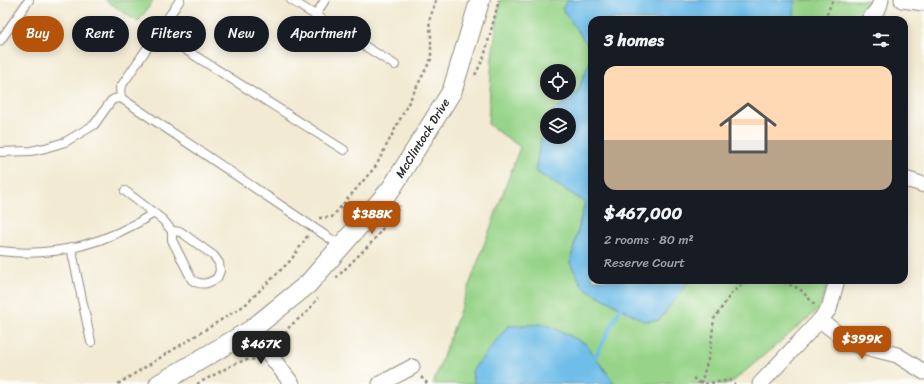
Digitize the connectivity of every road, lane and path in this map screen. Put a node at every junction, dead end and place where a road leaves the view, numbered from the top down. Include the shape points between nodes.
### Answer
1 (29, 0) edge
2 (180, 0) edge
3 (291, 0) edge
4 (325, 0) edge
5 (480, 0) edge
6 (833, 0) edge
7 (881, 0) edge
8 (902, 0) edge
9 (924, 3) edge
10 (170, 16) edge
11 (315, 16) joint
12 (826, 16) edge
13 (872, 16) edge
14 (0, 41) edge
15 (371, 50) edge
16 (146, 52) edge
17 (189, 52) edge
18 (395, 65) dead end
19 (121, 98) junction
20 (344, 150) dead end
21 (0, 152) edge
22 (908, 180) edge
23 (924, 185) edge
24 (125, 191) dead end
25 (154, 213) junction
26 (172, 231) junction
27 (342, 246) junction
28 (71, 248) junction
29 (0, 251) edge
30 (742, 284) edge
31 (788, 284) edge
32 (836, 284) edge
33 (816, 305) dead end
34 (820, 320) junction
35 (251, 330) junction
36 (91, 342) dead end
37 (412, 366) dead end
38 (924, 372) edge
39 (693, 378) dead end
40 (159, 384) edge
41 (292, 384) edge
42 (380, 384) edge
43 (701, 384) edge
44 (705, 384) edge
45 (734, 384) edge
46 (760, 384) edge

1 - 14 lane
2 - 10 lane
3 - 11 lane
4 - 11 lane
5 - 27 street, McClintock Drive via 452,91 391,189
6 - 12 path
7 - 13 street
8 - 9 street
15 - 18 lane
16 - 19 lane via 120,88
17 - 20 lane
19 - 21 lane via 111,101 94,126 65,142 31,151
19 - 27 lane
22 - 23 street
24 - 25 lane
25 - 26 lane
25 - 28 lane via 134,226
26 - 26 lane via 181,232 214,256 219,263 220,271 217,278 205,284 198,284 192,280 172,240
27 - 35 street, McClintock Drive via 308,284
28 - 29 lane via 26,253
28 - 36 lane
30 - 43 path via 731,294 714,319 710,352
31 - 33 path via 800,289
32 - 34 street via 829,308
34 - 38 street via 850,343 897,355
34 - 46 street
35 - 40 street, McClintock Drive
35 - 41 street
37 - 42 street
39 - 43 path
44 - 45 path via 730,380

